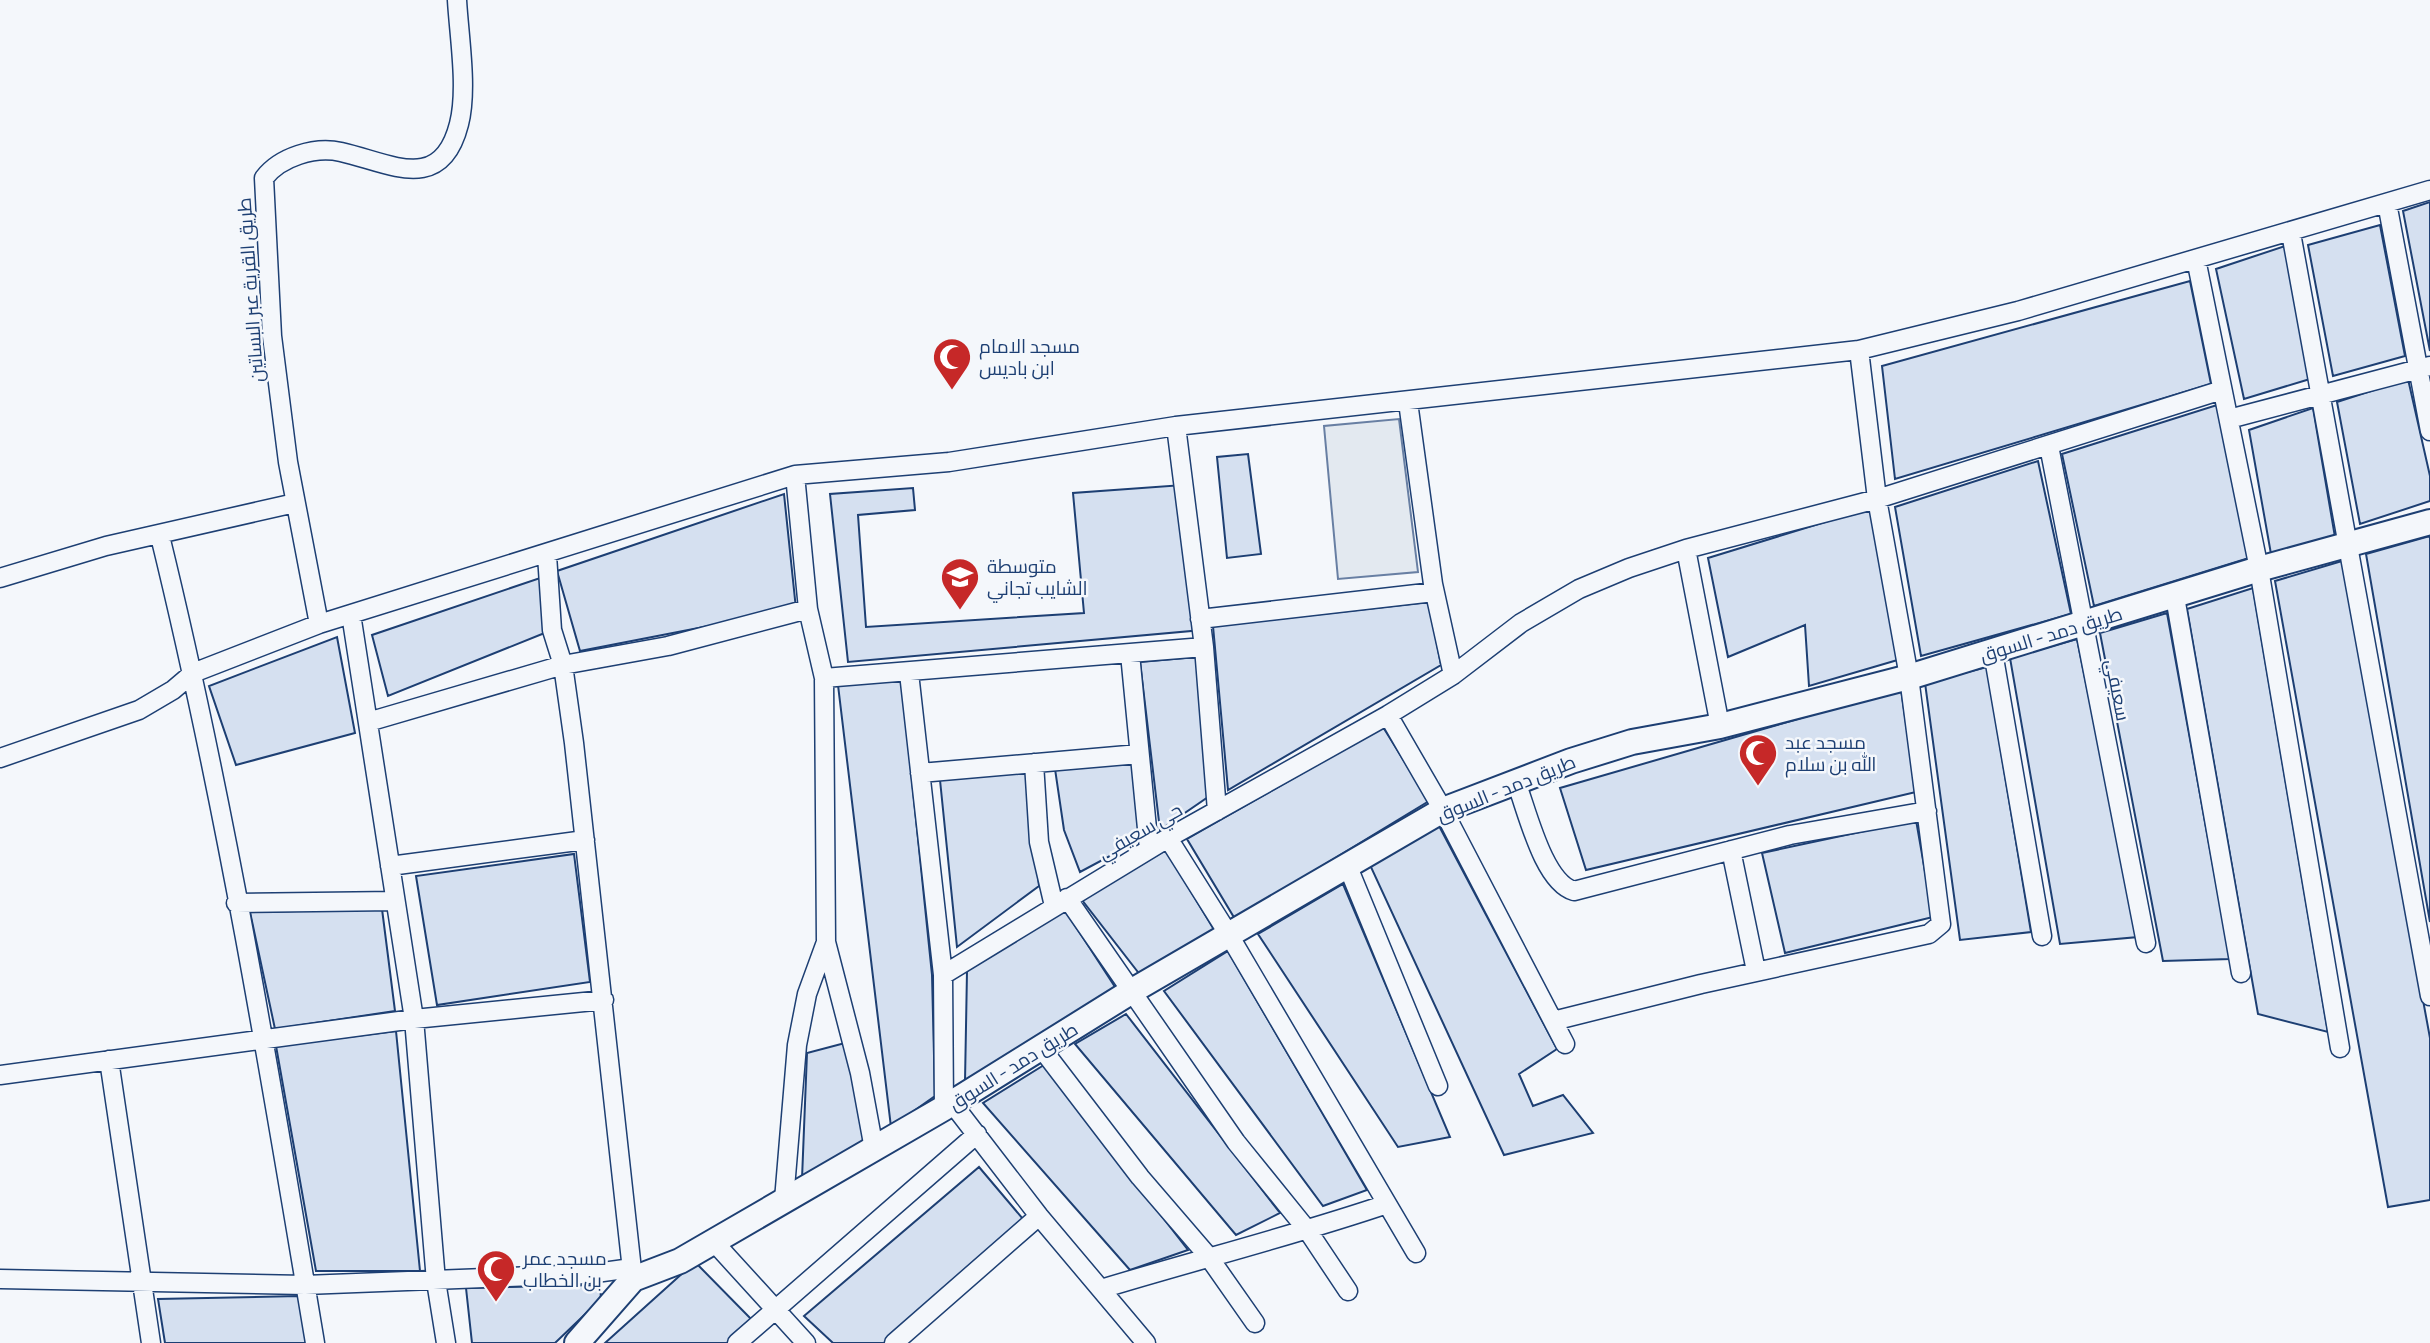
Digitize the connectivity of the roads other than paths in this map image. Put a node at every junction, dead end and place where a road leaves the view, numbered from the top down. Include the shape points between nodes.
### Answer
1 (457, 0) edge
2 (2430, 190) edge
3 (2387, 203) junction
4 (2291, 233) junction
5 (2196, 259) junction
6 (1859, 351) junction
7 (2424, 367) edge
8 (2222, 390) junction
9 (2321, 393) junction
10 (1408, 402) junction
11 (2230, 419) junction
12 (1176, 426) junction
13 (2430, 431) edge
14 (2049, 446) junction
15 (795, 475) junction
16 (1877, 499) junction
17 (295, 503) junction
18 (2430, 522) edge
19 (160, 536) junction
20 (2346, 544) junction
21 (1686, 549) junction
22 (547, 555) junction
23 (2259, 569) junction
24 (0, 578) edge
25 (1434, 592) junction
26 (2175, 597) junction
27 (808, 610) junction
28 (351, 614) junction
29 (1200, 619) junction
30 (319, 624) junction
31 (2084, 625) junction
32 (1204, 647) junction
33 (1993, 652) junction
34 (1130, 654) junction
35 (563, 665) junction
36 (193, 673) junction
37 (908, 673) junction
38 (1453, 675) junction
39 (1909, 677) junction
40 (824, 678) junction
41 (1388, 715) junction
42 (368, 722) junction
43 (1720, 726) junction
44 (1139, 754) junction
45 (0, 758) edge
46 (1034, 764) junction
47 (920, 773) junction
48 (1516, 782) junction
49 (1443, 810) junction
50 (1217, 811) junction
51 (1927, 811) junction
52 (1168, 838) junction
53 (585, 840) junction
54 (1149, 849) junction
55 (1731, 850) junction
56 (390, 866) junction
57 (1348, 867) junction
58 (395, 901) junction
59 (1060, 902) junction
60 (236, 903) junction
61 (1230, 936) junction
62 (2042, 936) dead end
63 (826, 942) junction
64 (2146, 943) dead end
65 (1756, 971) junction
66 (2241, 973) dead end
67 (943, 975) junction
68 (1132, 990) junction
69 (2430, 996) edge
70 (604, 1000) junction
71 (414, 1019) junction
72 (1553, 1021) junction
73 (265, 1039) junction
74 (1565, 1044) dead end
75 (2340, 1048) dead end
76 (1042, 1049) junction
77 (109, 1060) junction
78 (0, 1075) edge
79 (1438, 1086) dead end
80 (948, 1106) junction
81 (977, 1134) junction
82 (874, 1149) junction
83 (784, 1200) junction
84 (1387, 1204) junction
85 (1039, 1216) junction
86 (1308, 1231) junction
87 (714, 1242) junction
88 (1416, 1253) dead end
89 (1208, 1256) junction
90 (632, 1273) junction
91 (0, 1279) edge
92 (436, 1281) junction
93 (142, 1283) junction
94 (305, 1285) junction
95 (1101, 1289) junction
96 (1348, 1291) dead end
97 (777, 1308) junction
98 (1255, 1322) dead end
99 (151, 1343) edge
100 (315, 1343) edge
101 (446, 1343) edge
102 (577, 1343) edge
103 (737, 1343) edge
104 (806, 1343) edge
105 (894, 1343) edge
106 (1146, 1343) edge

1 - 17 street, طريق القرية عبر البساتين via 460,121 447,155 425,168 407,169 340,152 314,152 273,166 264,178 272,336
2 - 3 street
3 - 4 street
3 - 7 street
4 - 5 street
4 - 9 street
5 - 6 street
5 - 8 street
6 - 10 street
6 - 16 street
7 - 9 street
7 - 13 street
8 - 11 street
8 - 14 street, حي سعيفي
9 - 11 street
9 - 20 street
10 - 12 street
10 - 25 street
11 - 23 street
12 - 15 street via 949,462
12 - 29 street
14 - 16 street, حي سعيفي
14 - 31 street, سعيفي
15 - 22 street
15 - 27 street
16 - 21 street, حي سعيفي
16 - 39 street
17 - 19 street
17 - 30 street, طريق القرية عبر البساتين
18 - 20 main road, طريق دمد - السوق
19 - 24 street via 106,546
19 - 36 street
20 - 23 main road, طريق دمد - السوق
20 - 69 street
21 - 38 street, حي سعيفي via 1579,589 1521,623
21 - 43 street
22 - 28 street
22 - 35 street via 552,630
23 - 26 main road, طريق دمد - السوق
23 - 75 street
25 - 29 street
25 - 38 street
26 - 31 main road, طريق دمد - السوق
26 - 66 street
27 - 35 street via 668,646
27 - 40 street
28 - 30 street
28 - 42 street
29 - 32 street
30 - 36 street
31 - 33 main road, طريق دمد - السوق
31 - 64 street, سعيفي
32 - 34 street
32 - 50 street
33 - 39 main road, طريق دمد - السوق
33 - 62 street
34 - 37 street
34 - 44 street
35 - 42 street
35 - 53 street
36 - 45 street via 139,710
36 - 60 street
37 - 40 street
37 - 47 street
38 - 41 street, حي سعيفي
39 - 43 main road, طريق دمد - السوق
39 - 51 street
40 - 63 street
41 - 49 street
41 - 50 street, حي سعيفي
42 - 56 street
43 - 48 main road, طريق دمد - السوق via 1632,742
44 - 46 street
44 - 54 street
46 - 47 street
46 - 59 street via 1039,842
47 - 67 street
48 - 49 main road, طريق دمد - السوق
48 - 55 street via 1546,864 1567,889 1584,889
49 - 57 main road, طريق دمد - السوق
49 - 72 street
50 - 52 street, حي سعيفي
51 - 55 street
51 - 65 street via 1941,917 1936,930
52 - 54 street, حي سعيفي
52 - 61 street
53 - 56 street
53 - 70 street
54 - 59 street, حي سعيفي
55 - 65 street
56 - 58 street
57 - 61 main road, طريق دمد - السوق
57 - 79 street
58 - 60 street
58 - 71 street
59 - 67 street, حي سعيفي
59 - 68 street
60 - 73 street
61 - 68 main road, طريق دمد - السوق
61 - 84 street
63 - 82 street via 860,1073
63 - 83 street via 807,994 797,1045
65 - 72 street
67 - 80 street
68 - 76 main road, طريق دمد - السوق
68 - 86 street via 1236,1142
70 - 71 street
70 - 90 street
71 - 73 street
71 - 92 street
72 - 74 street
73 - 77 street
73 - 94 street
76 - 80 main road, طريق دمد - السوق
76 - 89 street via 1140,1177
77 - 78 street
77 - 93 street
80 - 81 street
80 - 82 main road, طريق دمد - السوق
81 - 85 street
81 - 97 street
82 - 83 main road, طريق دمد - السوق
83 - 87 main road, طريق دمد - السوق
84 - 86 street
84 - 88 street
85 - 95 street
85 - 105 street
86 - 89 street
86 - 96 street
87 - 90 main road, طريق دمد - السوق via 680,1261
87 - 97 street
89 - 95 street
89 - 98 street
90 - 92 street
90 - 102 main road, طريق دمد - السوق
91 - 93 street
92 - 94 street
92 - 101 street
93 - 94 street
93 - 99 street
94 - 100 street
95 - 106 street
97 - 103 street
97 - 104 street

